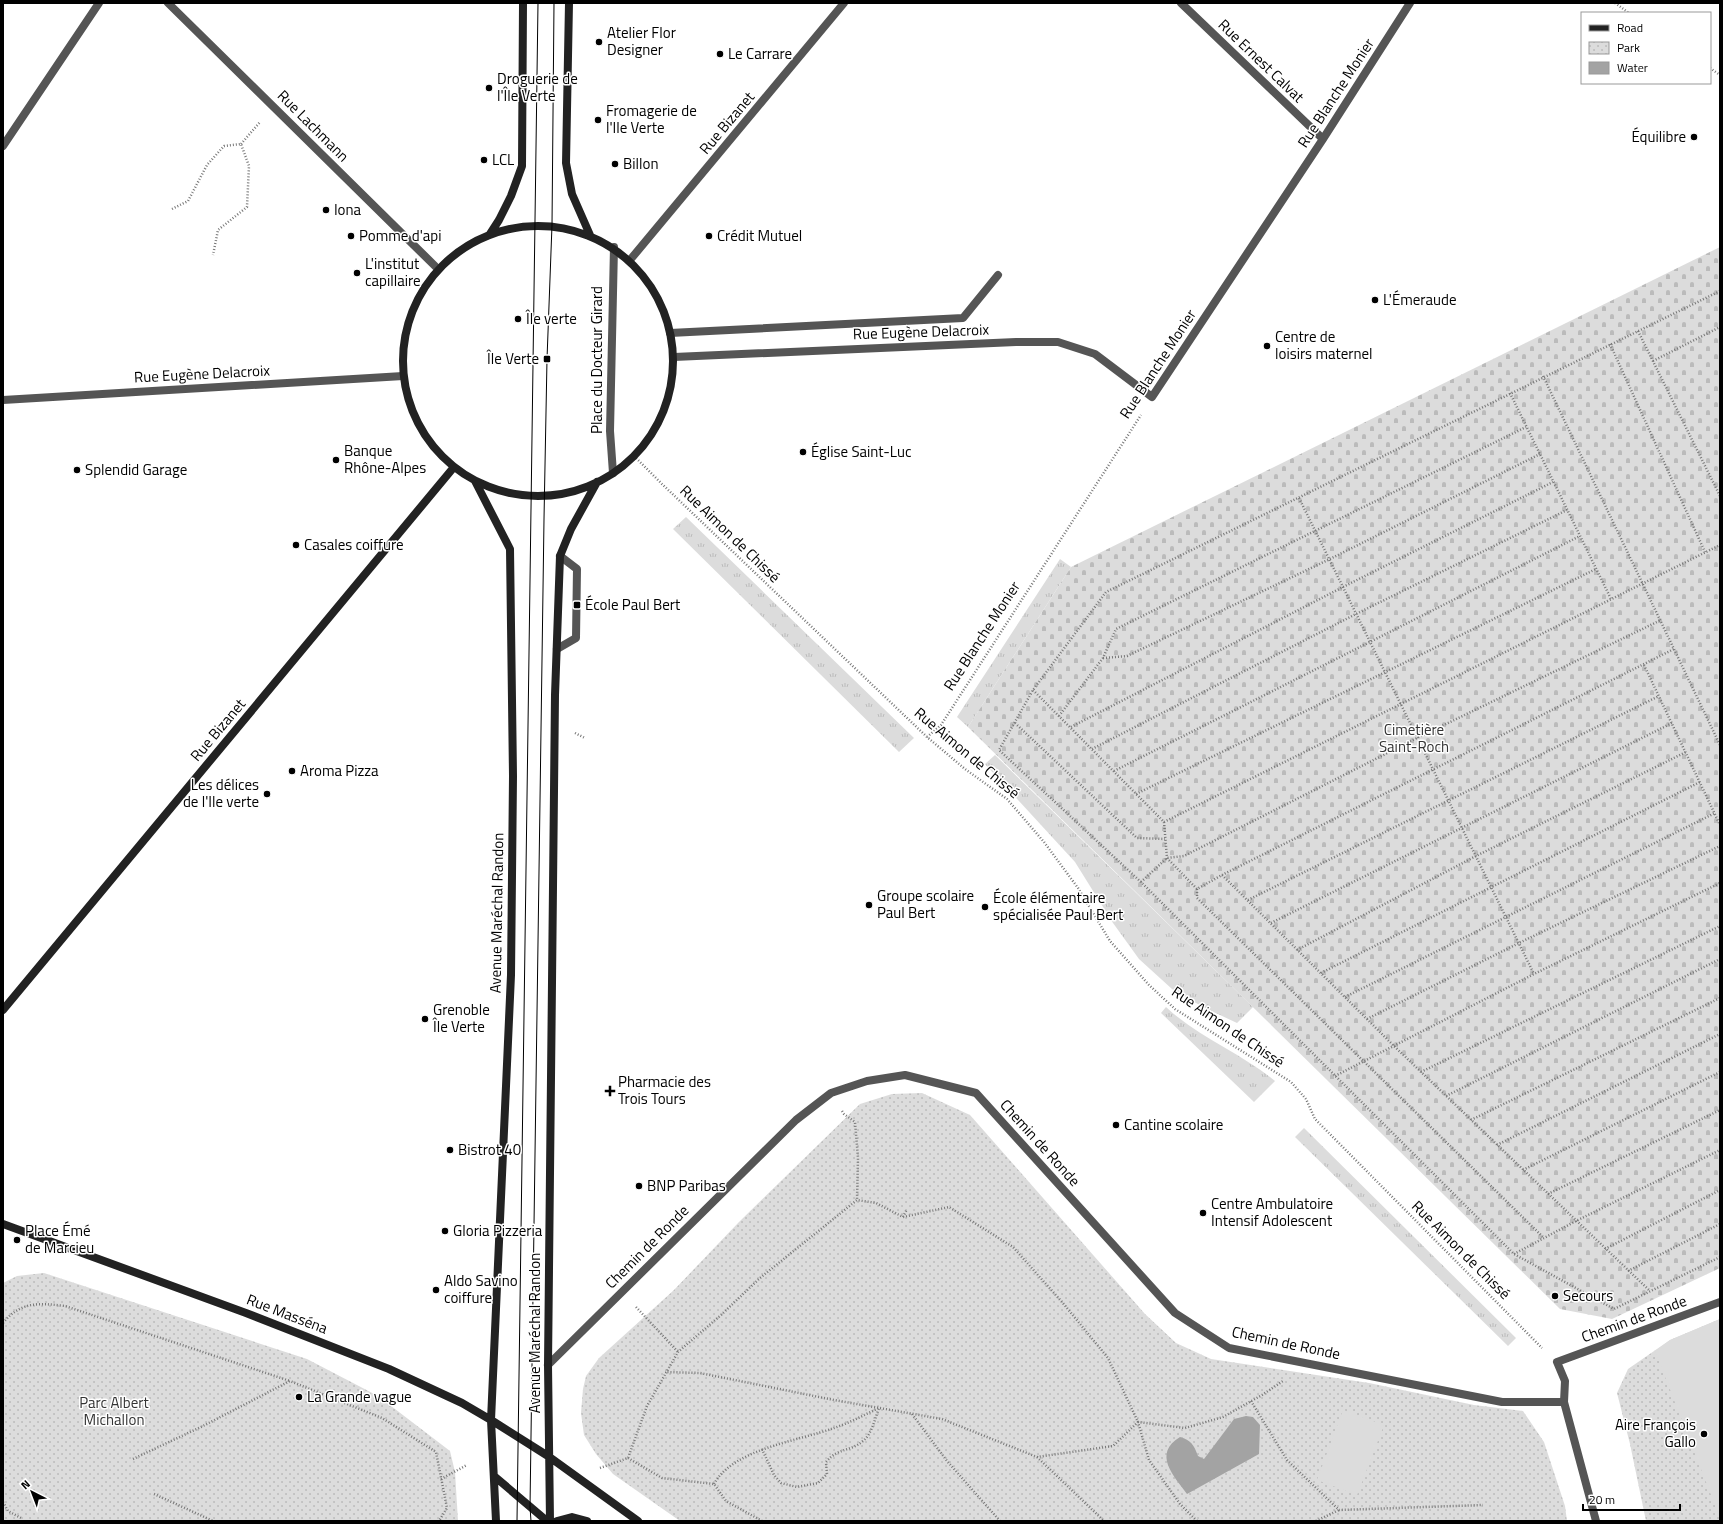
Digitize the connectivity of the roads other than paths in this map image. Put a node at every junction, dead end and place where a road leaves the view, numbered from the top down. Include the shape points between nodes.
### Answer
1 (99, 3) edge
2 (168, 3) edge
3 (523, 3) edge
4 (569, 3) edge
5 (844, 3) edge
6 (1181, 3) edge
7 (1410, 3) edge
8 (1323, 139) junction
9 (3, 146) edge
10 (490, 234) junction
11 (590, 235) junction
12 (614, 247) junction
13 (630, 260) junction
14 (437, 268) junction
15 (998, 275) dead end
16 (670, 333) junction
17 (674, 357) junction
18 (403, 376) junction
19 (1152, 397) joint
20 (3, 400) edge
21 (454, 468) junction
22 (613, 473) junction
23 (475, 481) junction
24 (597, 482) junction
25 (560, 556) junction
26 (557, 649) junction
27 (3, 1010) edge
28 (3, 1224) edge
29 (1720, 1302) edge
30 (548, 1365) junction
31 (1564, 1402) junction
32 (491, 1420) junction
33 (548, 1456) junction
34 (494, 1476) junction
35 (496, 1521) edge
36 (548, 1521) edge
37 (557, 1521) edge
38 (587, 1521) edge
39 (638, 1521) edge
40 (1596, 1521) edge

1 - 9 street
2 - 14 street, Rue Lachmann
3 - 10 street via 522,166 511,196
4 - 11 street via 566,163 572,194
5 - 13 street, Rue Bizanet
6 - 8 street, Rue Ernest Calvat
7 - 8 street, Rue Blanche Monier
8 - 19 street, Rue Blanche Monier
10 - 11 street via 534,225 552,225
10 - 14 street via 463,247
11 - 12 street
12 - 13 street
12 - 22 street, Place du Docteur Girard via 610,431
13 - 16 street via 653,288 668,321
14 - 18 street via 417,299 405,336
15 - 16 street via 962,318
16 - 17 street
17 - 19 street, Rue Eugène Delacroix via 1058,342 1095,354
17 - 22 street via 671,390 659,421 634,456
18 - 20 street, Rue Eugène Delacroix
18 - 21 street via 409,402 419,427 434,449
21 - 23 street
21 - 27 street, Rue Bizanet
22 - 24 street
23 - 24 street via 504,491 531,496 562,494
23 - 32 street, Avenue Maréchal Randon via 510,550 513,776 511,975
24 - 25 street, Avenue Maréchal Randon via 571,528
25 - 26 street, Avenue Maréchal Randon
25 - 26 street via 577,569 576,638
26 - 30 street, Avenue Maréchal Randon
28 - 32 street, Rue Masséna via 382,1366 462,1403
29 - 31 street, Chemin de Ronde via 1557,1362 1565,1382
30 - 31 street, Chemin de Ronde via 796,1120 831,1093 867,1081 905,1075 976,1093 1175,1313 1229,1348 1502,1402
30 - 33 street, Avenue Maréchal Randon
31 - 40 street
32 - 33 street, Rue Masséna
32 - 34 street, Avenue Maréchal Randon
33 - 36 street, Avenue Maréchal Randon
33 - 39 street, Rue Masséna
34 - 35 street, Avenue Maréchal Randon
34 - 36 street
37 - 38 street via 572,1517

